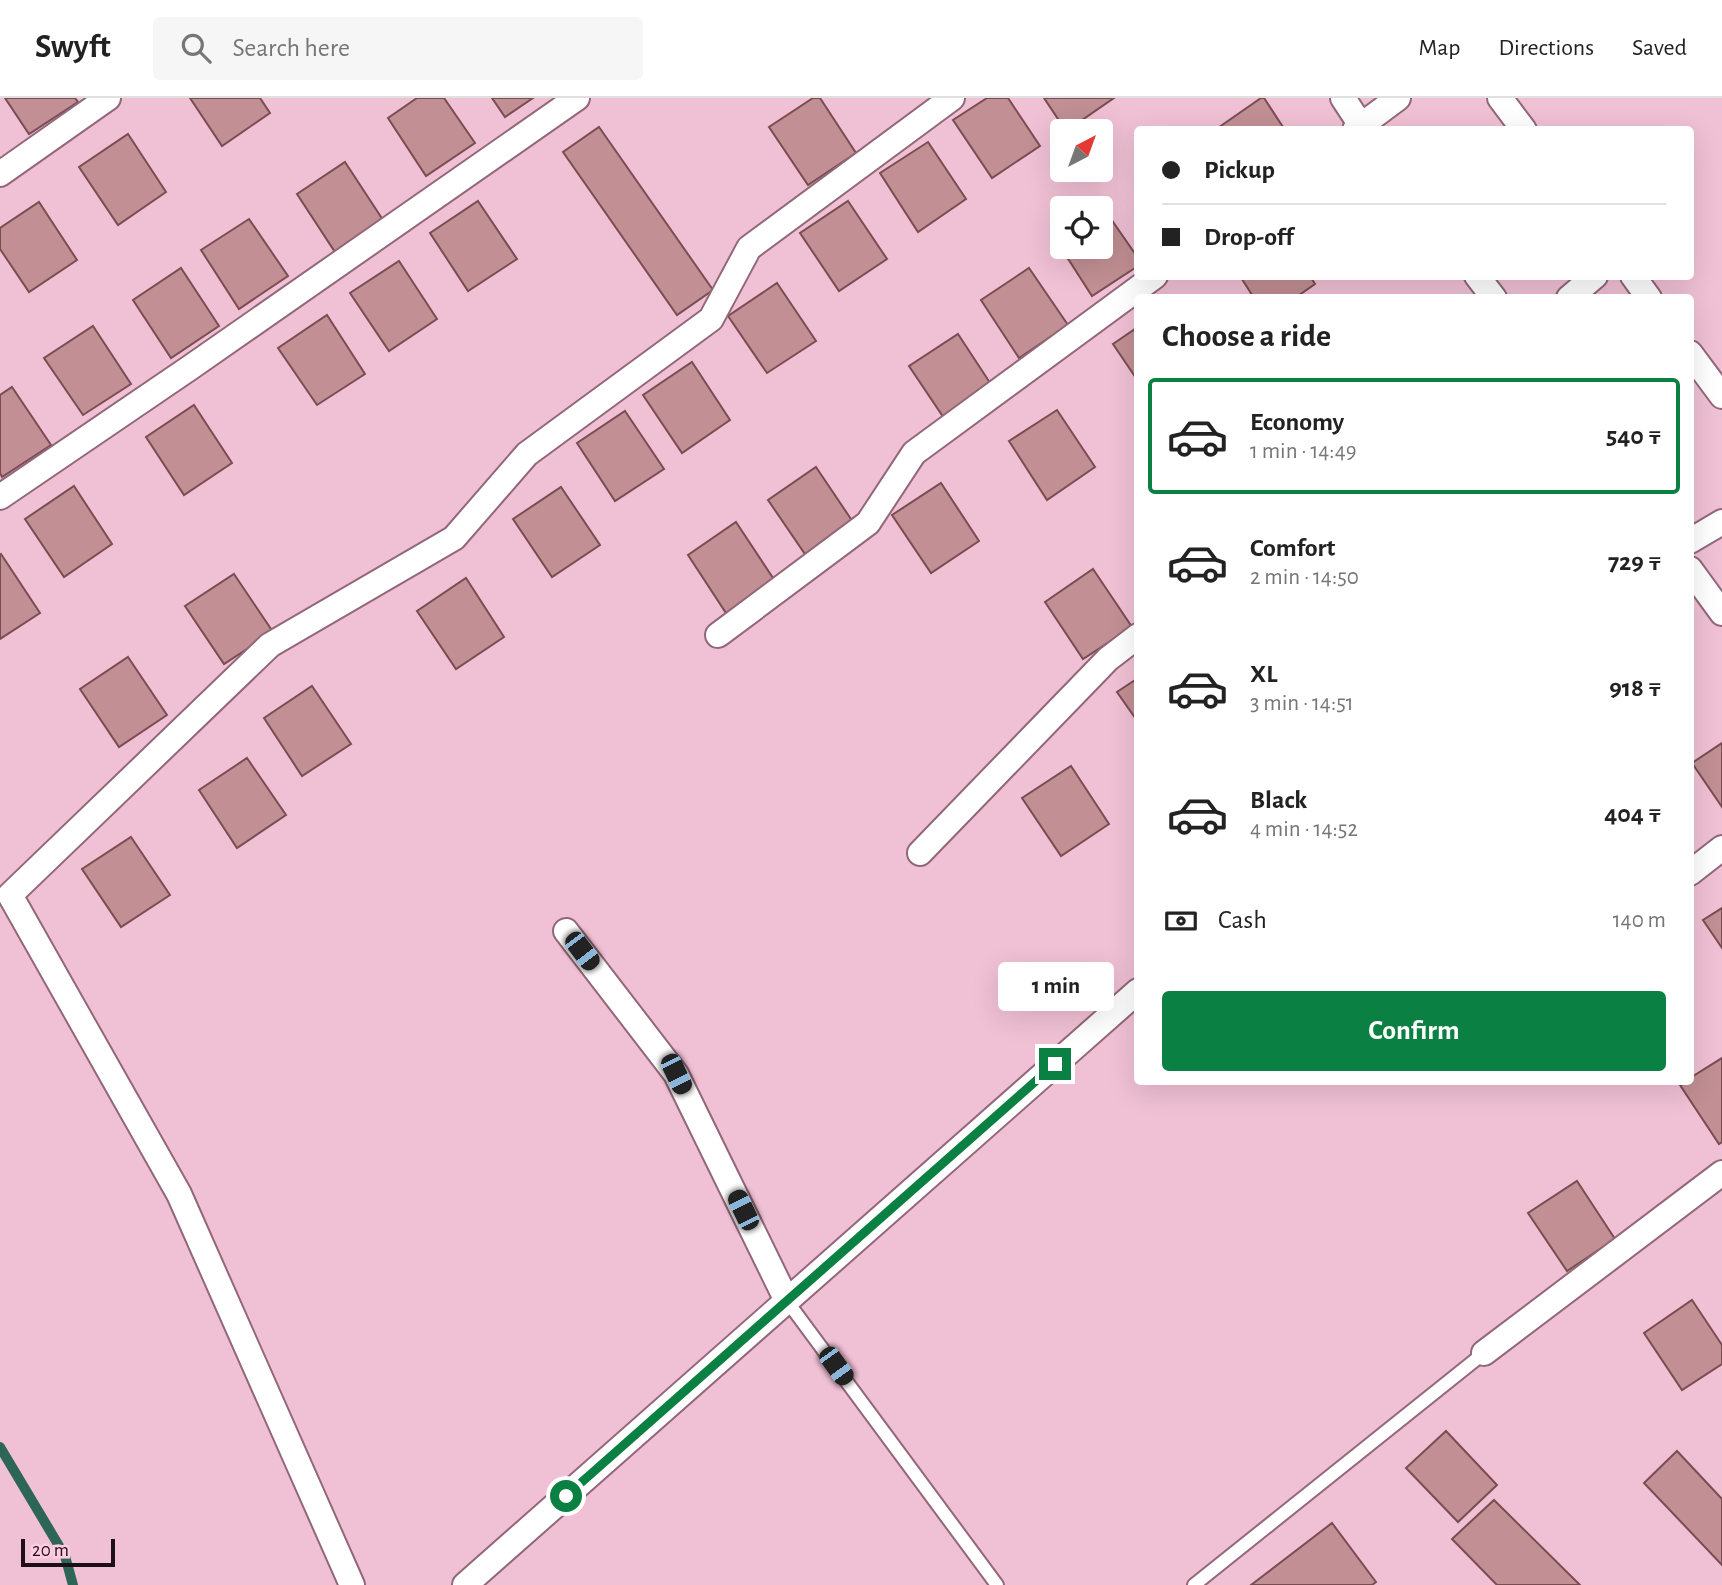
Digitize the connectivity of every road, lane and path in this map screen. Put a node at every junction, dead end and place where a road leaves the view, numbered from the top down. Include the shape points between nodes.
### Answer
1 (108, 98) edge
2 (577, 98) edge
3 (952, 98) edge
4 (1343, 98) edge
5 (1398, 98) edge
6 (1500, 98) edge
7 (1359, 126) edge
8 (1363, 126) edge
9 (1521, 126) edge
10 (0, 174) edge
11 (1150, 280) edge
12 (1590, 280) edge
13 (1574, 294) edge
14 (1694, 358) edge
15 (1722, 396) edge
16 (0, 497) edge
17 (1722, 522) edge
18 (1694, 539) edge
19 (1694, 574) edge
20 (1722, 613) edge
21 (718, 635) dead end
22 (1134, 639) edge
23 (1722, 848) edge
24 (920, 853) dead end
25 (1694, 870) edge
26 (566, 931) dead end
27 (1134, 995) edge
28 (1722, 1173) edge
29 (787, 1301) junction
30 (1484, 1353) joint
31 (352, 1585) edge
32 (465, 1585) edge
33 (997, 1585) edge
34 (1194, 1585) edge

1 - 10 street
2 - 16 street
3 - 31 street via 749,248 711,319 527,454 454,538 270,645 10,895 179,1194
4 - 7 street
5 - 8 street
6 - 9 street
11 - 21 street via 914,453 868,523
12 - 13 street
14 - 15 street
17 - 18 street
19 - 20 street
22 - 24 street via 1108,659
23 - 25 street
26 - 29 street via 676,1074
27 - 29 street
28 - 30 street
29 - 32 street
29 - 33 lane
30 - 34 lane

